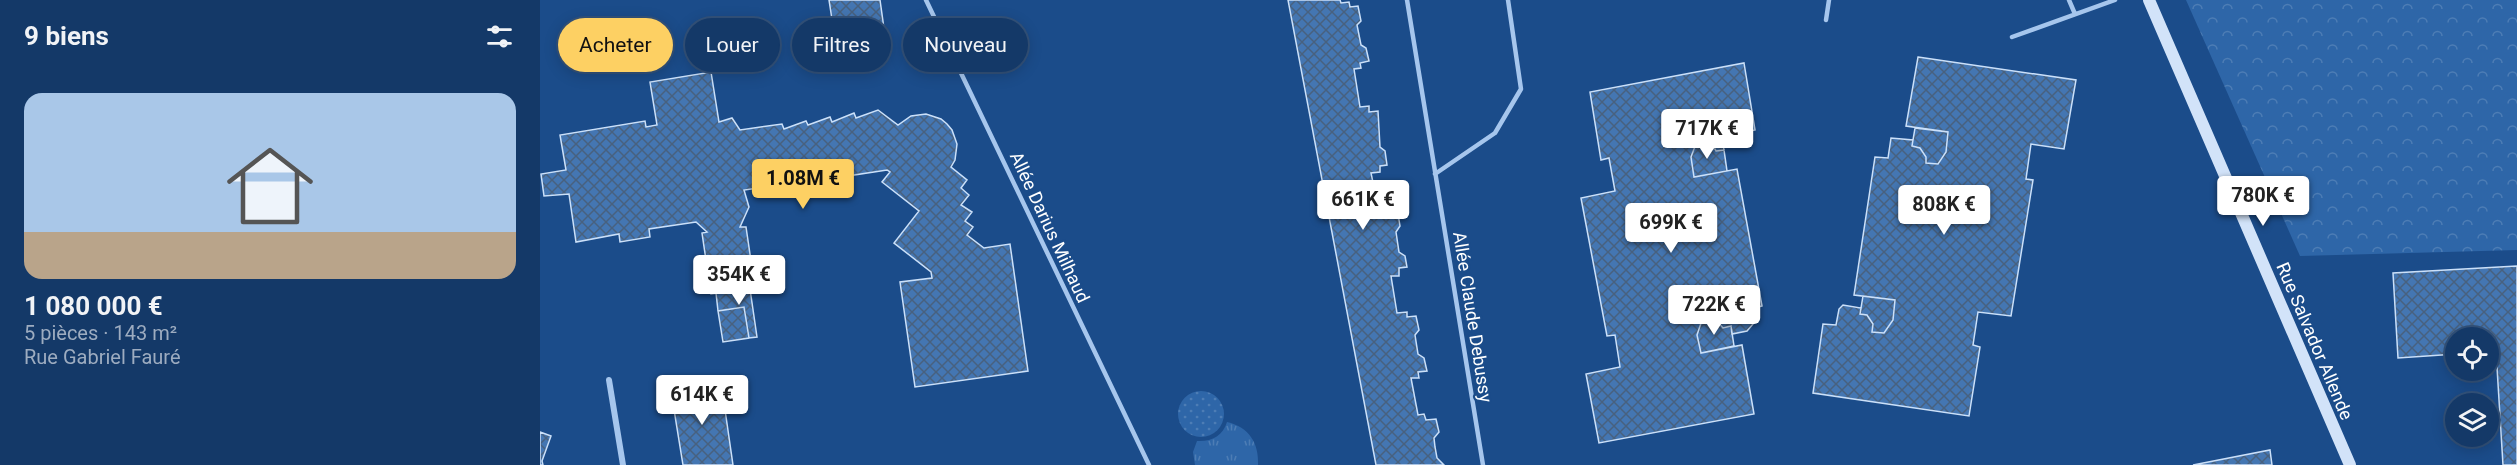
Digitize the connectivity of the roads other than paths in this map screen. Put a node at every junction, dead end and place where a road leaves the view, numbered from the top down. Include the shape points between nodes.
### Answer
1 (926, 0) edge
2 (1407, 0) edge
3 (1508, 0) edge
4 (1829, 0) edge
5 (2069, 0) edge
6 (2115, 0) edge
7 (2149, 0) edge
8 (2075, 14) junction
9 (1826, 20) dead end
10 (2012, 37) dead end
11 (1435, 174) junction
12 (609, 380) dead end
13 (623, 465) edge
14 (1149, 465) edge
15 (1483, 465) edge
16 (2350, 465) edge

1 - 14 lane, Allée Darius Milhaud
2 - 11 lane, Allée Claude Debussy
3 - 11 lane via 1521,89 1495,133
4 - 9 lane
5 - 8 lane
6 - 8 lane
7 - 16 street, Rue Salvador Allende
8 - 10 lane
11 - 15 lane, Allée Claude Debussy
12 - 13 street

